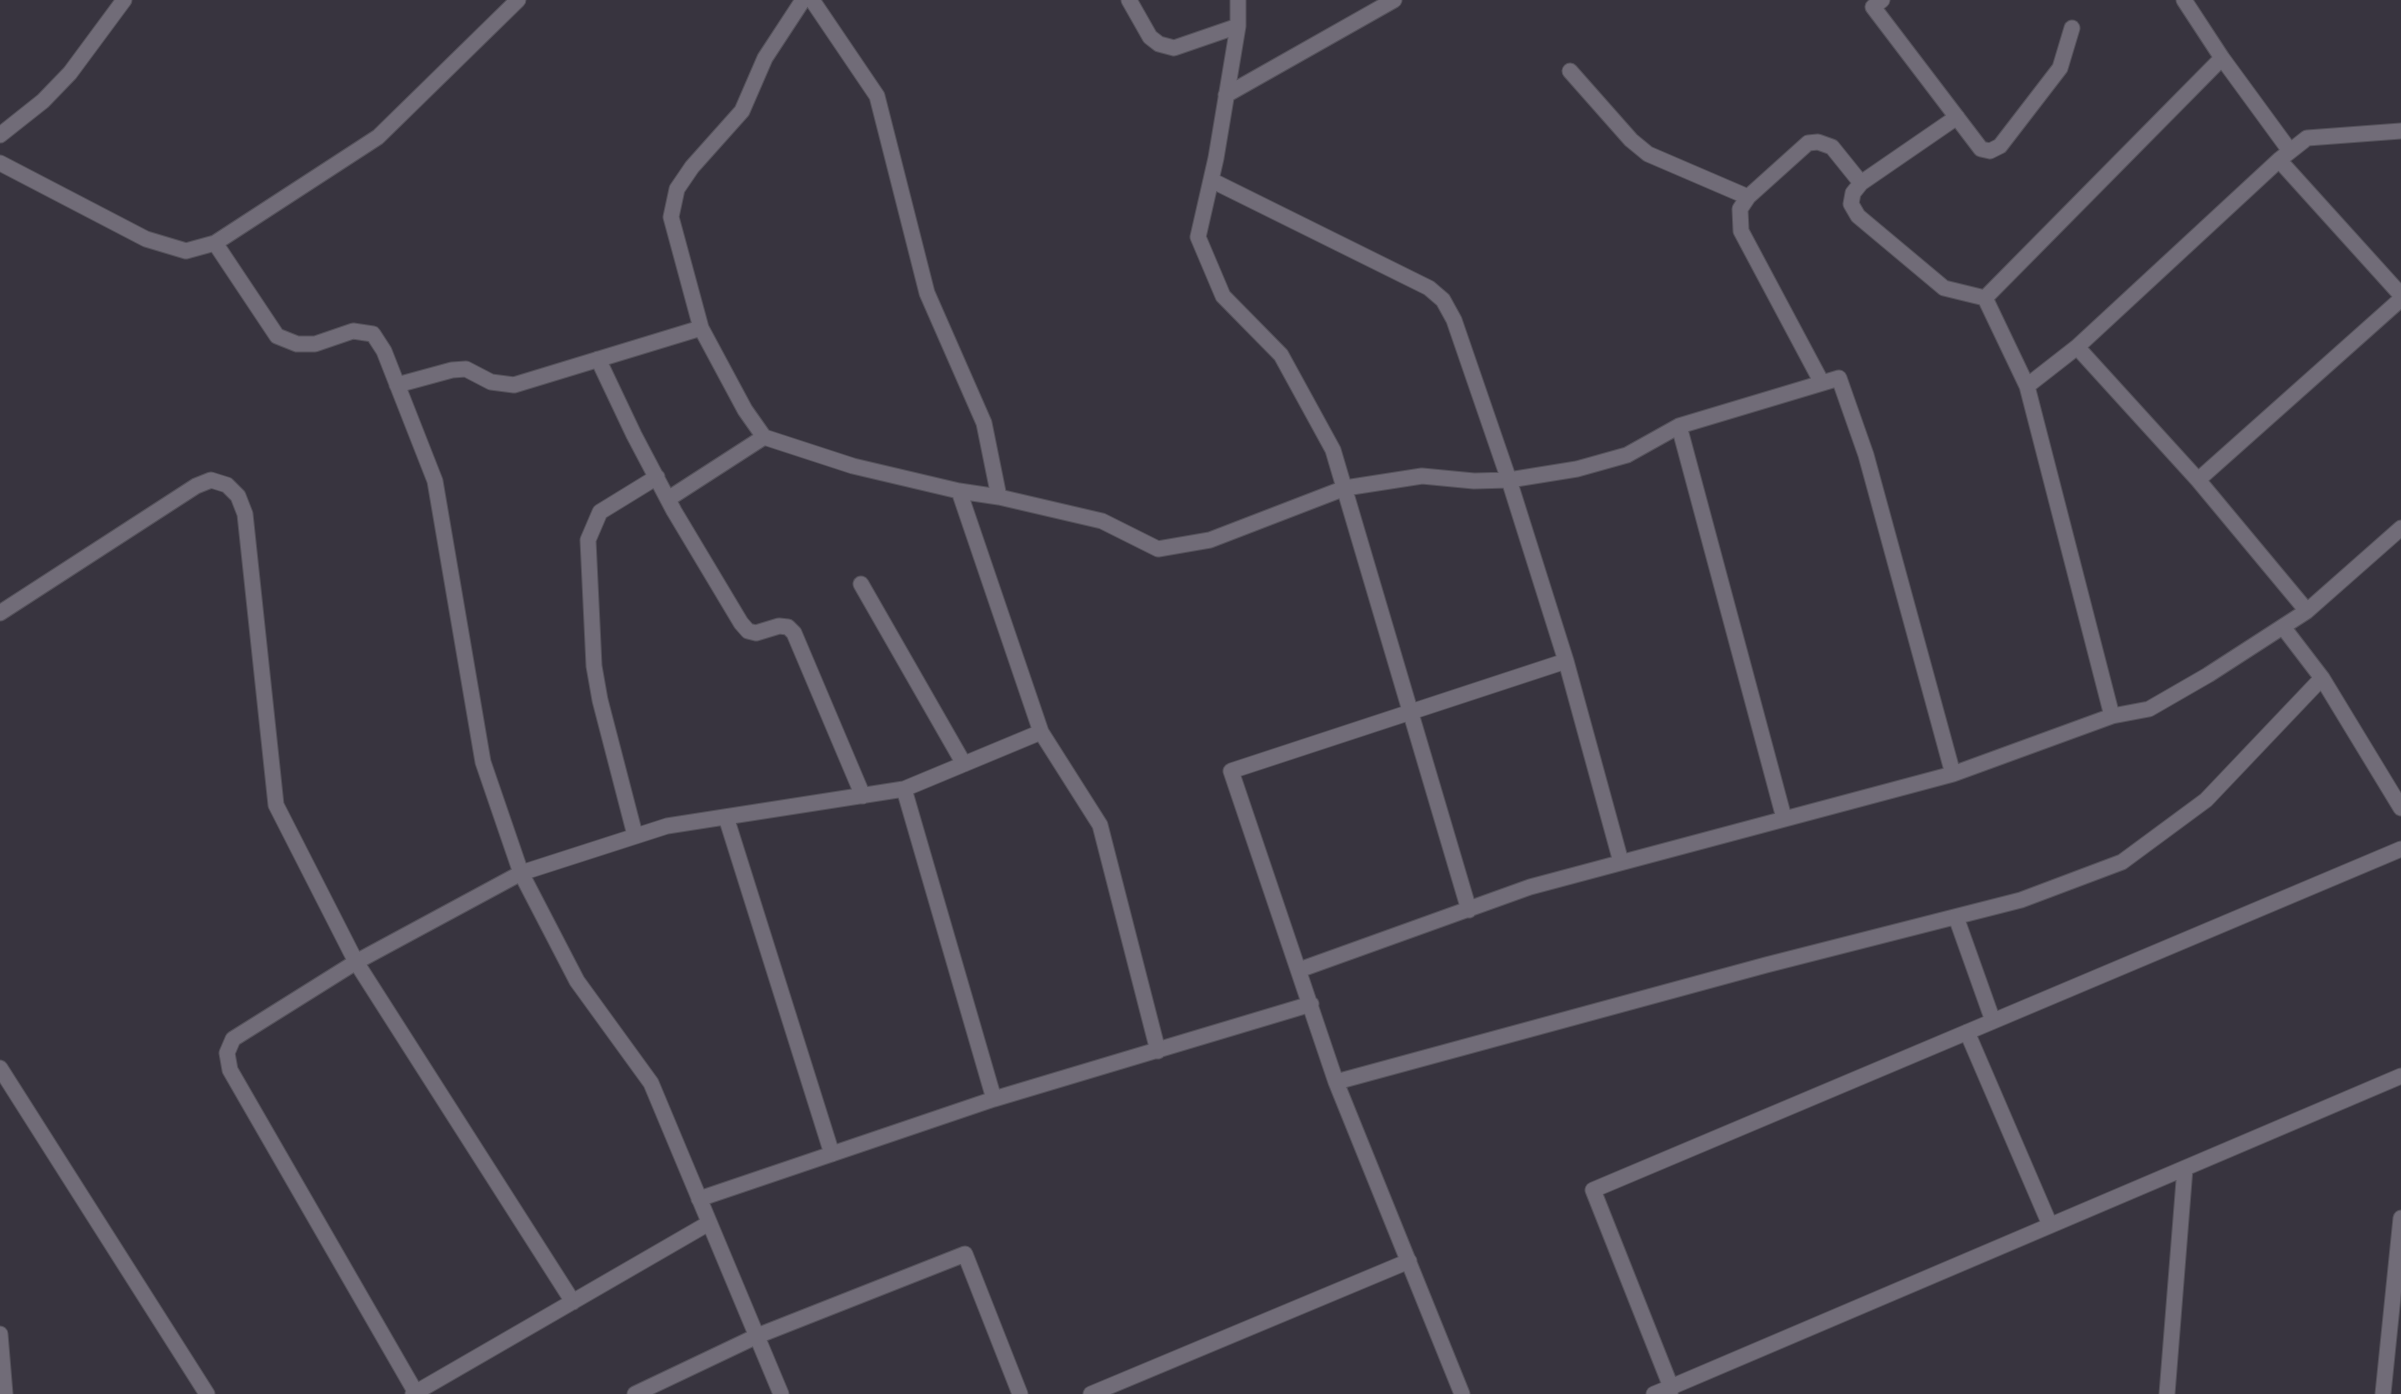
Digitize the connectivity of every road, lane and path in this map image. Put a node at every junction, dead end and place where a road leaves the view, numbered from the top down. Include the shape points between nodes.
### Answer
1 (124, 0) edge
2 (518, 0) edge
3 (803, 0) edge
4 (812, 0) edge
5 (1129, 0) edge
6 (1238, 0) edge
7 (1394, 0) edge
8 (1882, 0) edge
9 (2184, 0) edge
10 (1238, 26) junction
11 (2072, 28) dead end
12 (2222, 58) junction
13 (1570, 71) dead end
14 (1226, 95) junction
15 (1957, 117) junction
16 (2401, 131) edge
17 (0, 135) edge
18 (2284, 155) junction
19 (0, 163) edge
20 (1211, 180) junction
21 (1861, 183) junction
22 (1748, 197) junction
23 (214, 243) junction
24 (2401, 297) edge
25 (1985, 298) junction
26 (701, 328) junction
27 (2077, 347) junction
28 (598, 359) junction
29 (1822, 383) junction
30 (397, 385) junction
31 (2027, 386) junction
32 (1679, 426) junction
33 (764, 436) junction
34 (657, 477) junction
35 (1509, 480) junction
36 (2198, 480) junction
37 (1345, 488) junction
38 (958, 491) junction
39 (999, 497) junction
40 (668, 499) junction
41 (2401, 528) edge
42 (861, 584) dead end
43 (2307, 611) junction
44 (0, 613) edge
45 (2283, 627) junction
46 (1566, 661) junction
47 (2322, 678) junction
48 (1411, 711) junction
49 (2112, 716) junction
50 (1041, 732) junction
51 (964, 764) junction
52 (1953, 774) junction
53 (904, 789) junction
54 (862, 796) junction
55 (2401, 808) edge
56 (726, 817) junction
57 (1785, 818) junction
58 (635, 836) junction
59 (2401, 849) edge
60 (1621, 862) junction
61 (521, 873) junction
62 (1469, 910) junction
63 (1956, 917) junction
64 (356, 962) junction
65 (1299, 969) junction
66 (1311, 1004) junction
67 (1993, 1021) junction
68 (1967, 1032) junction
69 (1158, 1051) junction
70 (0, 1068) edge
71 (2401, 1076) edge
72 (1336, 1082) junction
73 (994, 1099) junction
74 (832, 1154) junction
75 (2186, 1168) junction
76 (699, 1199) junction
77 (2401, 1218) edge
78 (709, 1223) junction
79 (2050, 1225) junction
80 (1409, 1261) junction
81 (573, 1302) junction
82 (0, 1334) edge
83 (757, 1336) junction
84 (1670, 1391) edge
85 (415, 1393) edge
86 (2166, 1393) edge
87 (5, 1394) edge
88 (207, 1394) edge
89 (635, 1394) edge
90 (781, 1394) edge
91 (1020, 1394) edge
92 (1091, 1394) edge
93 (1462, 1394) edge
94 (1654, 1394) edge
95 (2383, 1394) edge

1 - 17 street via 70,73 43,101
2 - 23 street via 378,137
3 - 26 street via 765,58 742,111 677,189 671,218
4 - 39 street via 877,96 927,292 984,423
5 - 10 street via 1150,37 1174,48
6 - 10 street
7 - 14 street
8 - 15 street via 1873,7
9 - 12 street
10 - 14 street
11 - 15 street via 2060,68 2000,146 1990,151 1981,149
12 - 18 street
12 - 25 street
13 - 22 street via 1648,154
14 - 20 street
15 - 21 street
16 - 18 street via 2307,138
18 - 24 street
18 - 27 street
19 - 23 street via 146,239 186,251
20 - 35 street via 1429,288 1443,300 1454,320
20 - 37 street via 1198,237 1222,296 1281,355 1333,450
21 - 22 street via 1832,147 1808,143
21 - 25 street via 1851,204 1858,216 1944,288
22 - 29 street via 1740,209 1741,231
23 - 30 street via 277,336 297,344 315,344 353,331 373,334
24 - 36 street
25 - 31 street
26 - 28 street
26 - 33 street via 745,410
27 - 31 street
27 - 36 street
28 - 30 street via 514,385 491,382 466,369
28 - 34 street
29 - 32 street
29 - 52 street via 1839,378 1866,455
30 - 61 street via 435,481 483,762
31 - 49 street
32 - 35 street via 1627,454 1577,469
32 - 57 street
33 - 38 street via 853,466
33 - 40 street
34 - 40 street
34 - 58 street via 600,512 588,540 594,666
35 - 37 street via 1422,476
35 - 46 street
36 - 43 street
37 - 39 street via 1210,540 1158,549 1102,521
37 - 48 street
38 - 39 street
38 - 50 street
40 - 54 street via 748,631 756,633 779,626 794,633
41 - 43 street
42 - 51 street
43 - 45 street
44 - 64 street via 196,486 211,480 227,485 238,496 245,514 276,806
45 - 47 street
45 - 49 street via 2149,710
46 - 48 street
46 - 60 street
47 - 55 street
47 - 63 street via 2206,800 2122,862 2021,900
48 - 62 street
48 - 65 street via 1231,771
49 - 52 street
50 - 51 street
50 - 69 street via 1100,825
51 - 53 street
52 - 57 street
53 - 54 street
53 - 73 street
54 - 56 street
56 - 58 street via 667,826
56 - 74 street
57 - 60 street
58 - 61 street
59 - 67 street
60 - 62 street via 1530,887
61 - 64 street
61 - 76 street via 577,981 651,1083
62 - 65 street
63 - 67 street
63 - 72 street
64 - 81 street
64 - 85 street via 234,1039 227,1053 230,1070
65 - 66 street
66 - 69 street
66 - 72 street
67 - 68 street
68 - 79 street
68 - 84 street via 1593,1190
69 - 73 street
70 - 88 street
71 - 75 street
72 - 80 street
73 - 74 street
74 - 76 street
75 - 79 street
75 - 86 street
76 - 78 street
77 - 95 street
78 - 81 street
78 - 83 street
79 - 84 street
80 - 92 street
80 - 93 street
81 - 85 street
82 - 87 street
83 - 89 street
83 - 90 street
83 - 91 street via 965,1254
84 - 94 street

